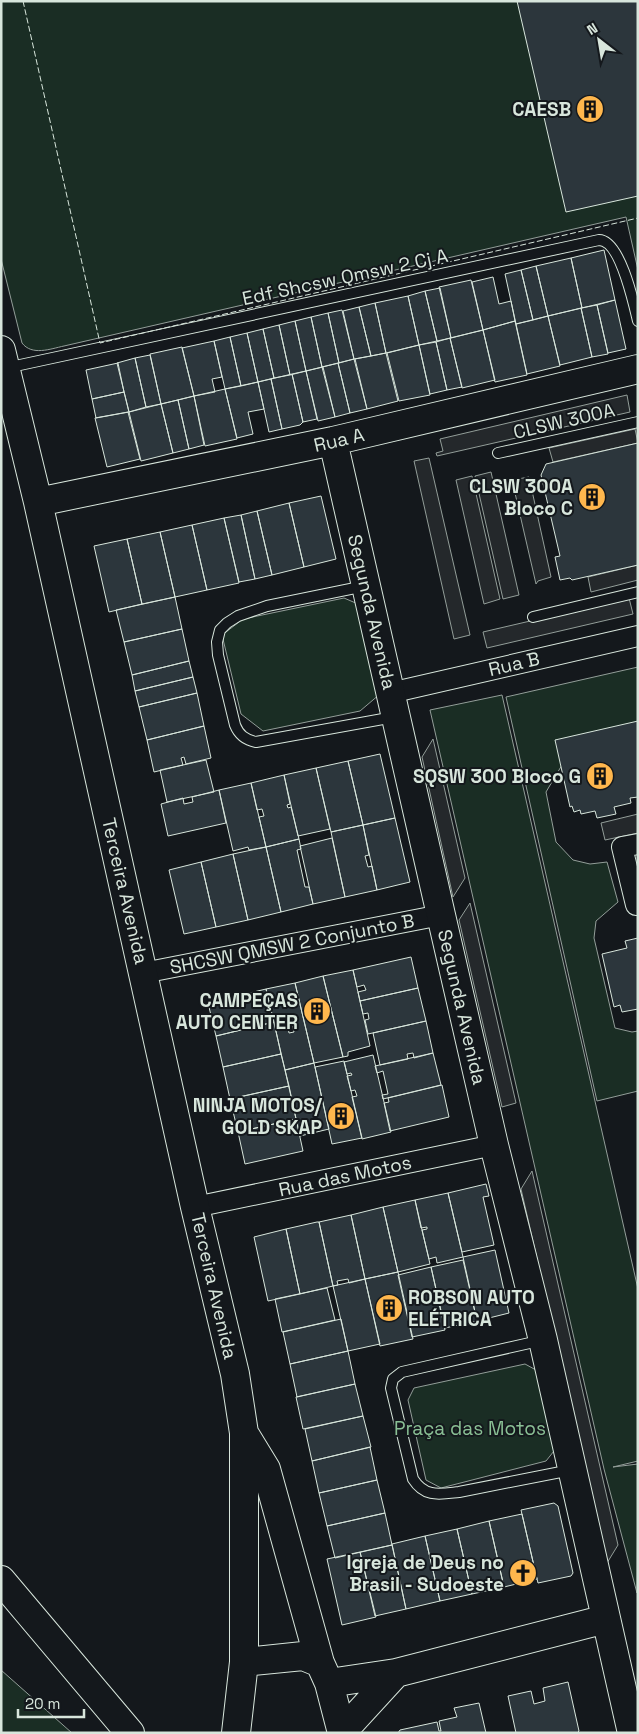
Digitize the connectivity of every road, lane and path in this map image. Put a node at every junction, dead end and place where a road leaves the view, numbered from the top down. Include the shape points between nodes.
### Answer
1 (638, 321) edge
2 (3, 359) edge
3 (638, 369) edge
4 (638, 422) edge
5 (333, 441) junction
6 (498, 453) dead end
7 (38, 502) junction
8 (366, 586) junction
9 (638, 592) edge
10 (533, 617) dead end
11 (638, 636) edge
12 (393, 705) junction
13 (638, 844) edge
14 (638, 905) edge
15 (440, 916) junction
16 (144, 973) junction
17 (494, 1145) junction
18 (195, 1207) junction
19 (543, 1340) junction
20 (244, 1433) junction
21 (572, 1470) junction
22 (1, 1580) edge
23 (606, 1619) junction
24 (244, 1662) junction
25 (325, 1673) junction
26 (396, 1673) junction
27 (241, 1703) junction
28 (342, 1732) edge
29 (130, 1733) edge
30 (219, 1733) edge
31 (236, 1733) edge
32 (632, 1733) edge

1 - 2 lane, Edf Shcsw Qmsw 2 Cj A via 618,258 608,243 599,240
2 - 7 street, Terceira Avenida
3 - 5 street, Rua A
4 - 6 lane, CLSW 300A
5 - 7 street, Rua A
5 - 8 street, Segunda Avenida
7 - 16 street, Terceira Avenida
8 - 12 street, Segunda Avenida
8 - 12 lane via 267,606 238,616 220,630 218,655 235,725 249,741 256,742
9 - 10 lane
11 - 12 street, Rua B
12 - 15 street, Segunda Avenida
13 - 14 street via 622,847
15 - 16 street, SHCSW QMSW 2 Conjunto B
15 - 17 street, Segunda Avenida
16 - 18 street, Terceira Avenida
17 - 18 street, Rua das Motos
17 - 19 street, Segunda Avenida
18 - 20 street, Terceira Avenida via 235,1374
19 - 21 street, Segunda Avenida
19 - 21 lane via 402,1372 393,1379 391,1388 413,1479 425,1492 459,1492
20 - 24 street, Terceira Avenida
20 - 25 street, Terceira Avenida via 266,1469
21 - 23 street, Segunda Avenida
22 - 29 street
23 - 26 street
23 - 32 street, Segunda Avenida
24 - 25 street via 303,1656
24 - 27 street, Terceira Avenida
25 - 26 street
25 - 28 street, Terceira Avenida
26 - 28 street
27 - 30 street
27 - 31 street, Terceira Avenida

